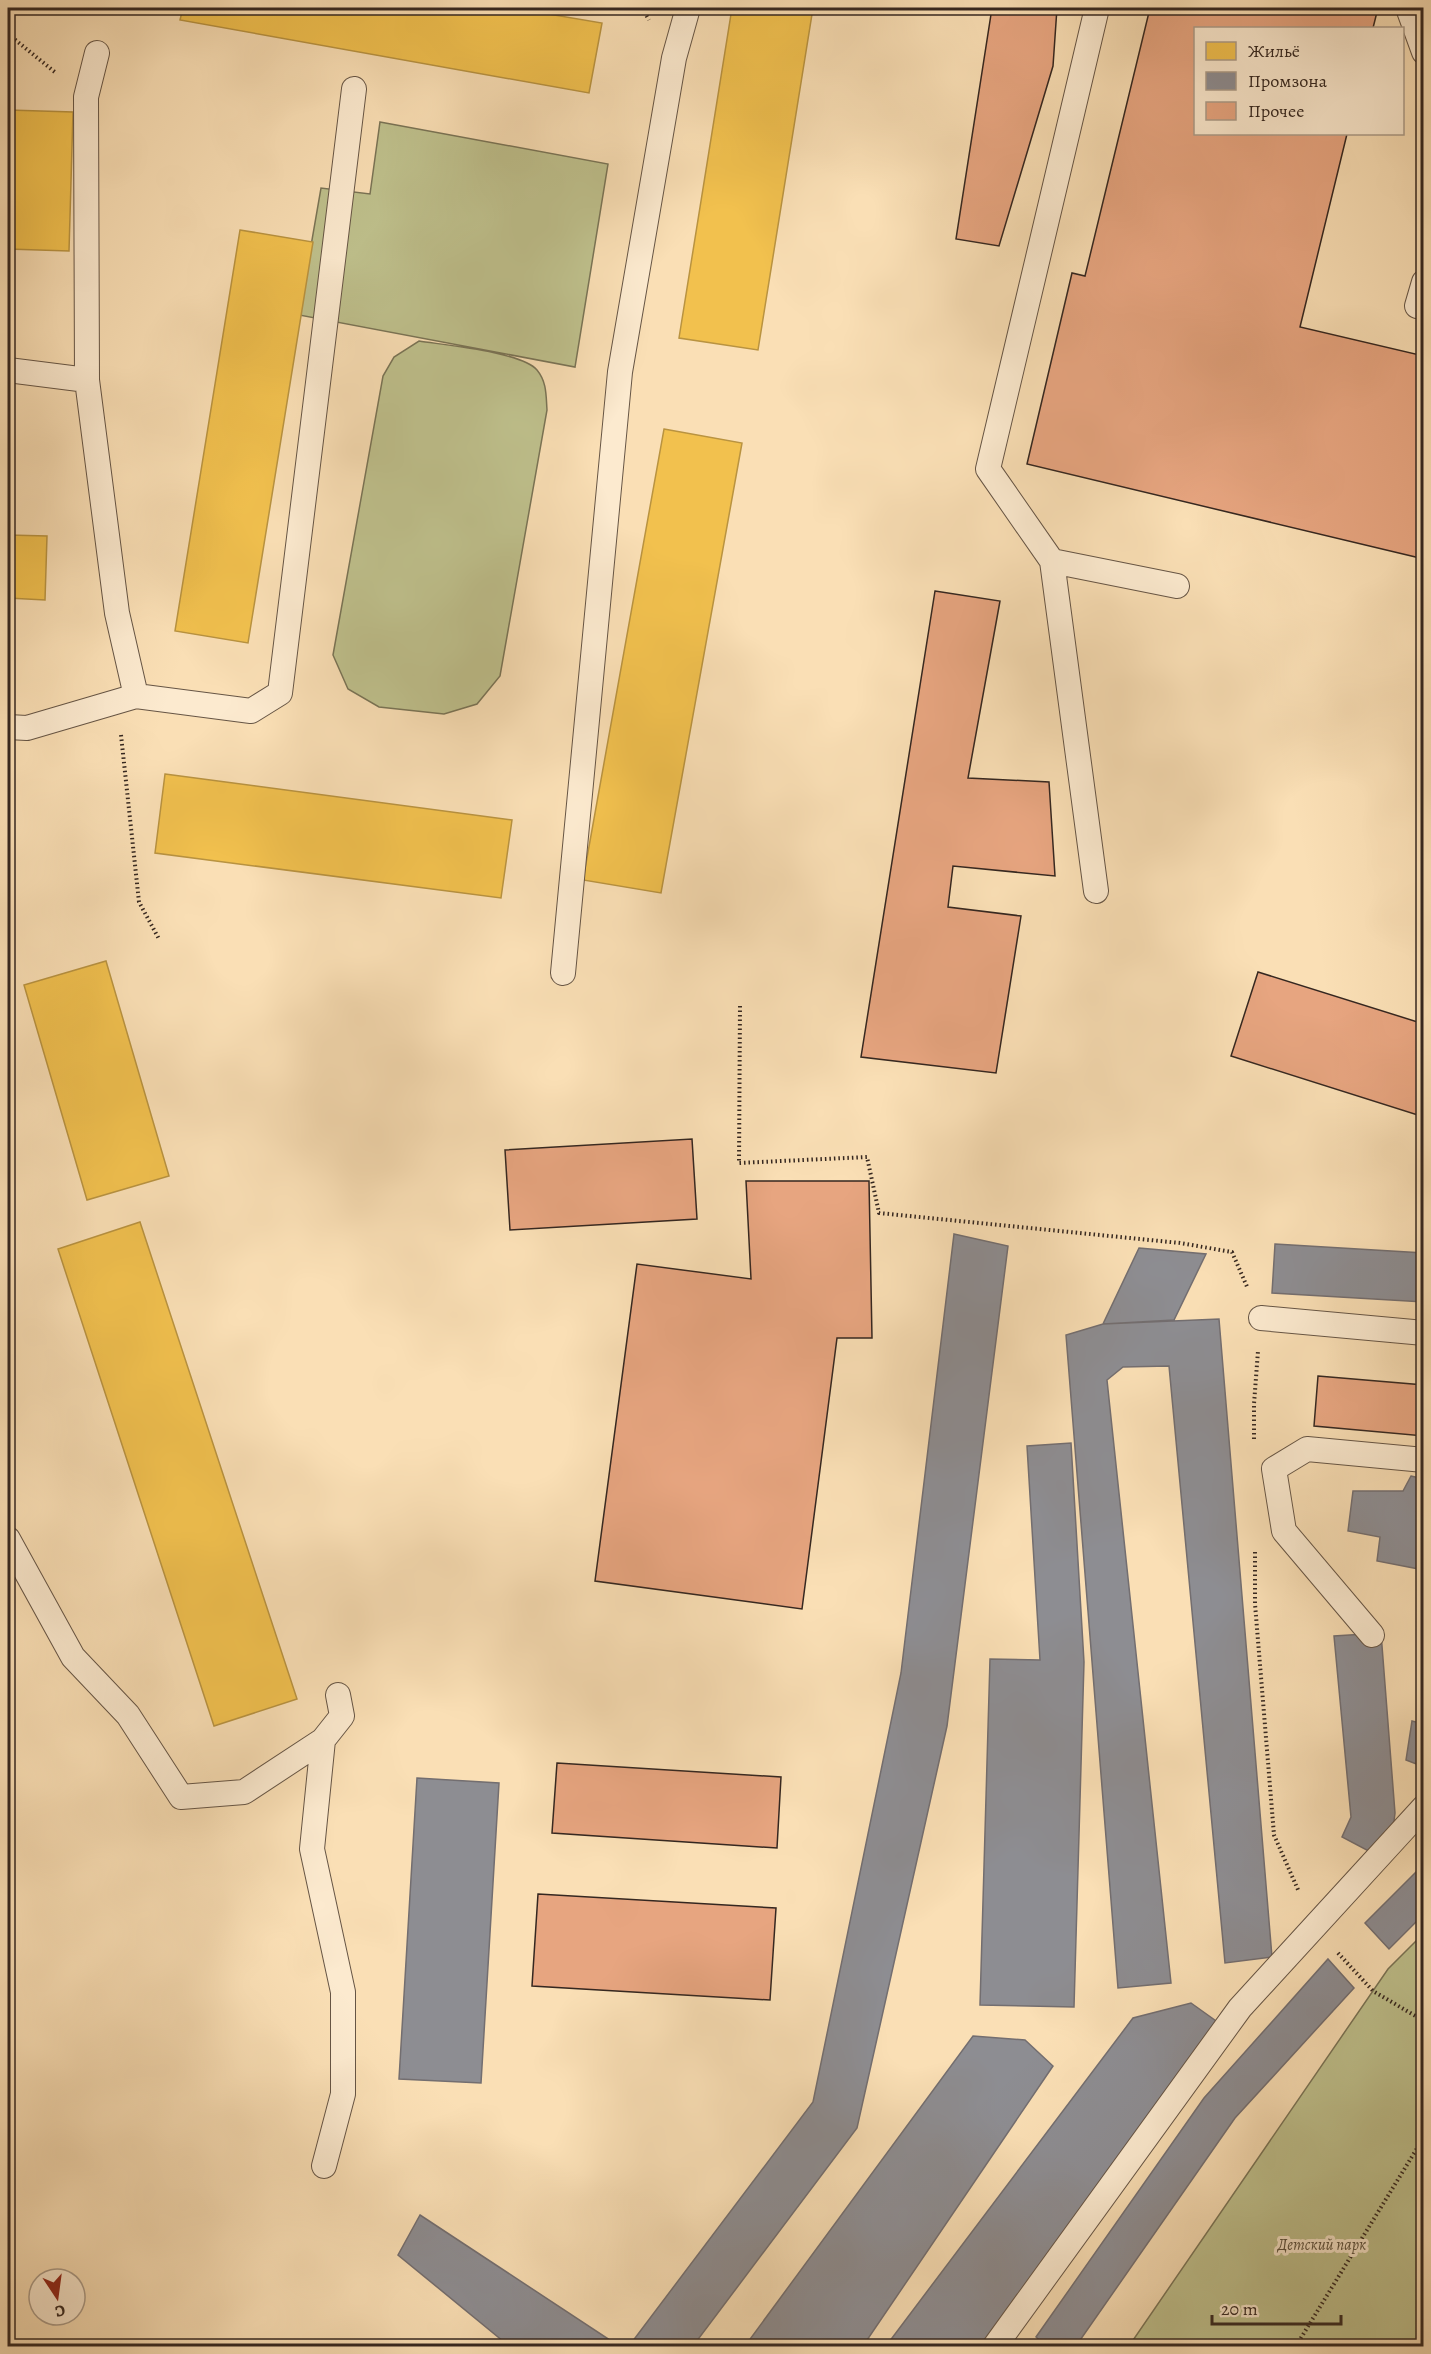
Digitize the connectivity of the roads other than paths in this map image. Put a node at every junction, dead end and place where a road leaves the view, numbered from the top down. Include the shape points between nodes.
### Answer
1 (688, 8) edge
2 (1097, 8) edge
3 (1408, 8) edge
4 (1424, 52) edge
5 (98, 53) dead end
6 (354, 88) dead end
7 (1424, 282) edge
8 (1417, 306) dead end
9 (8, 370) edge
10 (87, 380) junction
11 (1052, 561) junction
12 (1177, 586) dead end
13 (126, 699) junction
14 (8, 727) edge
15 (1096, 891) dead end
16 (563, 974) dead end
17 (1261, 1318) road end
18 (1424, 1333) edge
19 (1424, 1460) edge
20 (8, 1539) edge
21 (1372, 1635) dead end
22 (338, 1695) dead end
23 (323, 1740) junction
24 (1424, 1807) edge
25 (324, 2166) dead end
26 (995, 2346) edge

1 - 16 lane via 674,57 620,372
2 - 11 lane via 988,469
3 - 4 lane
5 - 10 lane via 86,97
6 - 13 lane via 280,693 251,711
7 - 8 lane
9 - 10 lane
10 - 13 lane
11 - 12 lane
11 - 15 lane
13 - 14 lane via 27,728
17 - 18 lane
19 - 21 lane via 1307,1449 1274,1468 1284,1531
20 - 23 lane via 74,1657 128,1715 181,1797 244,1792
22 - 23 lane via 342,1716
23 - 25 lane via 312,1849 343,1992 343,2094
24 - 26 lane via 1240,2008

